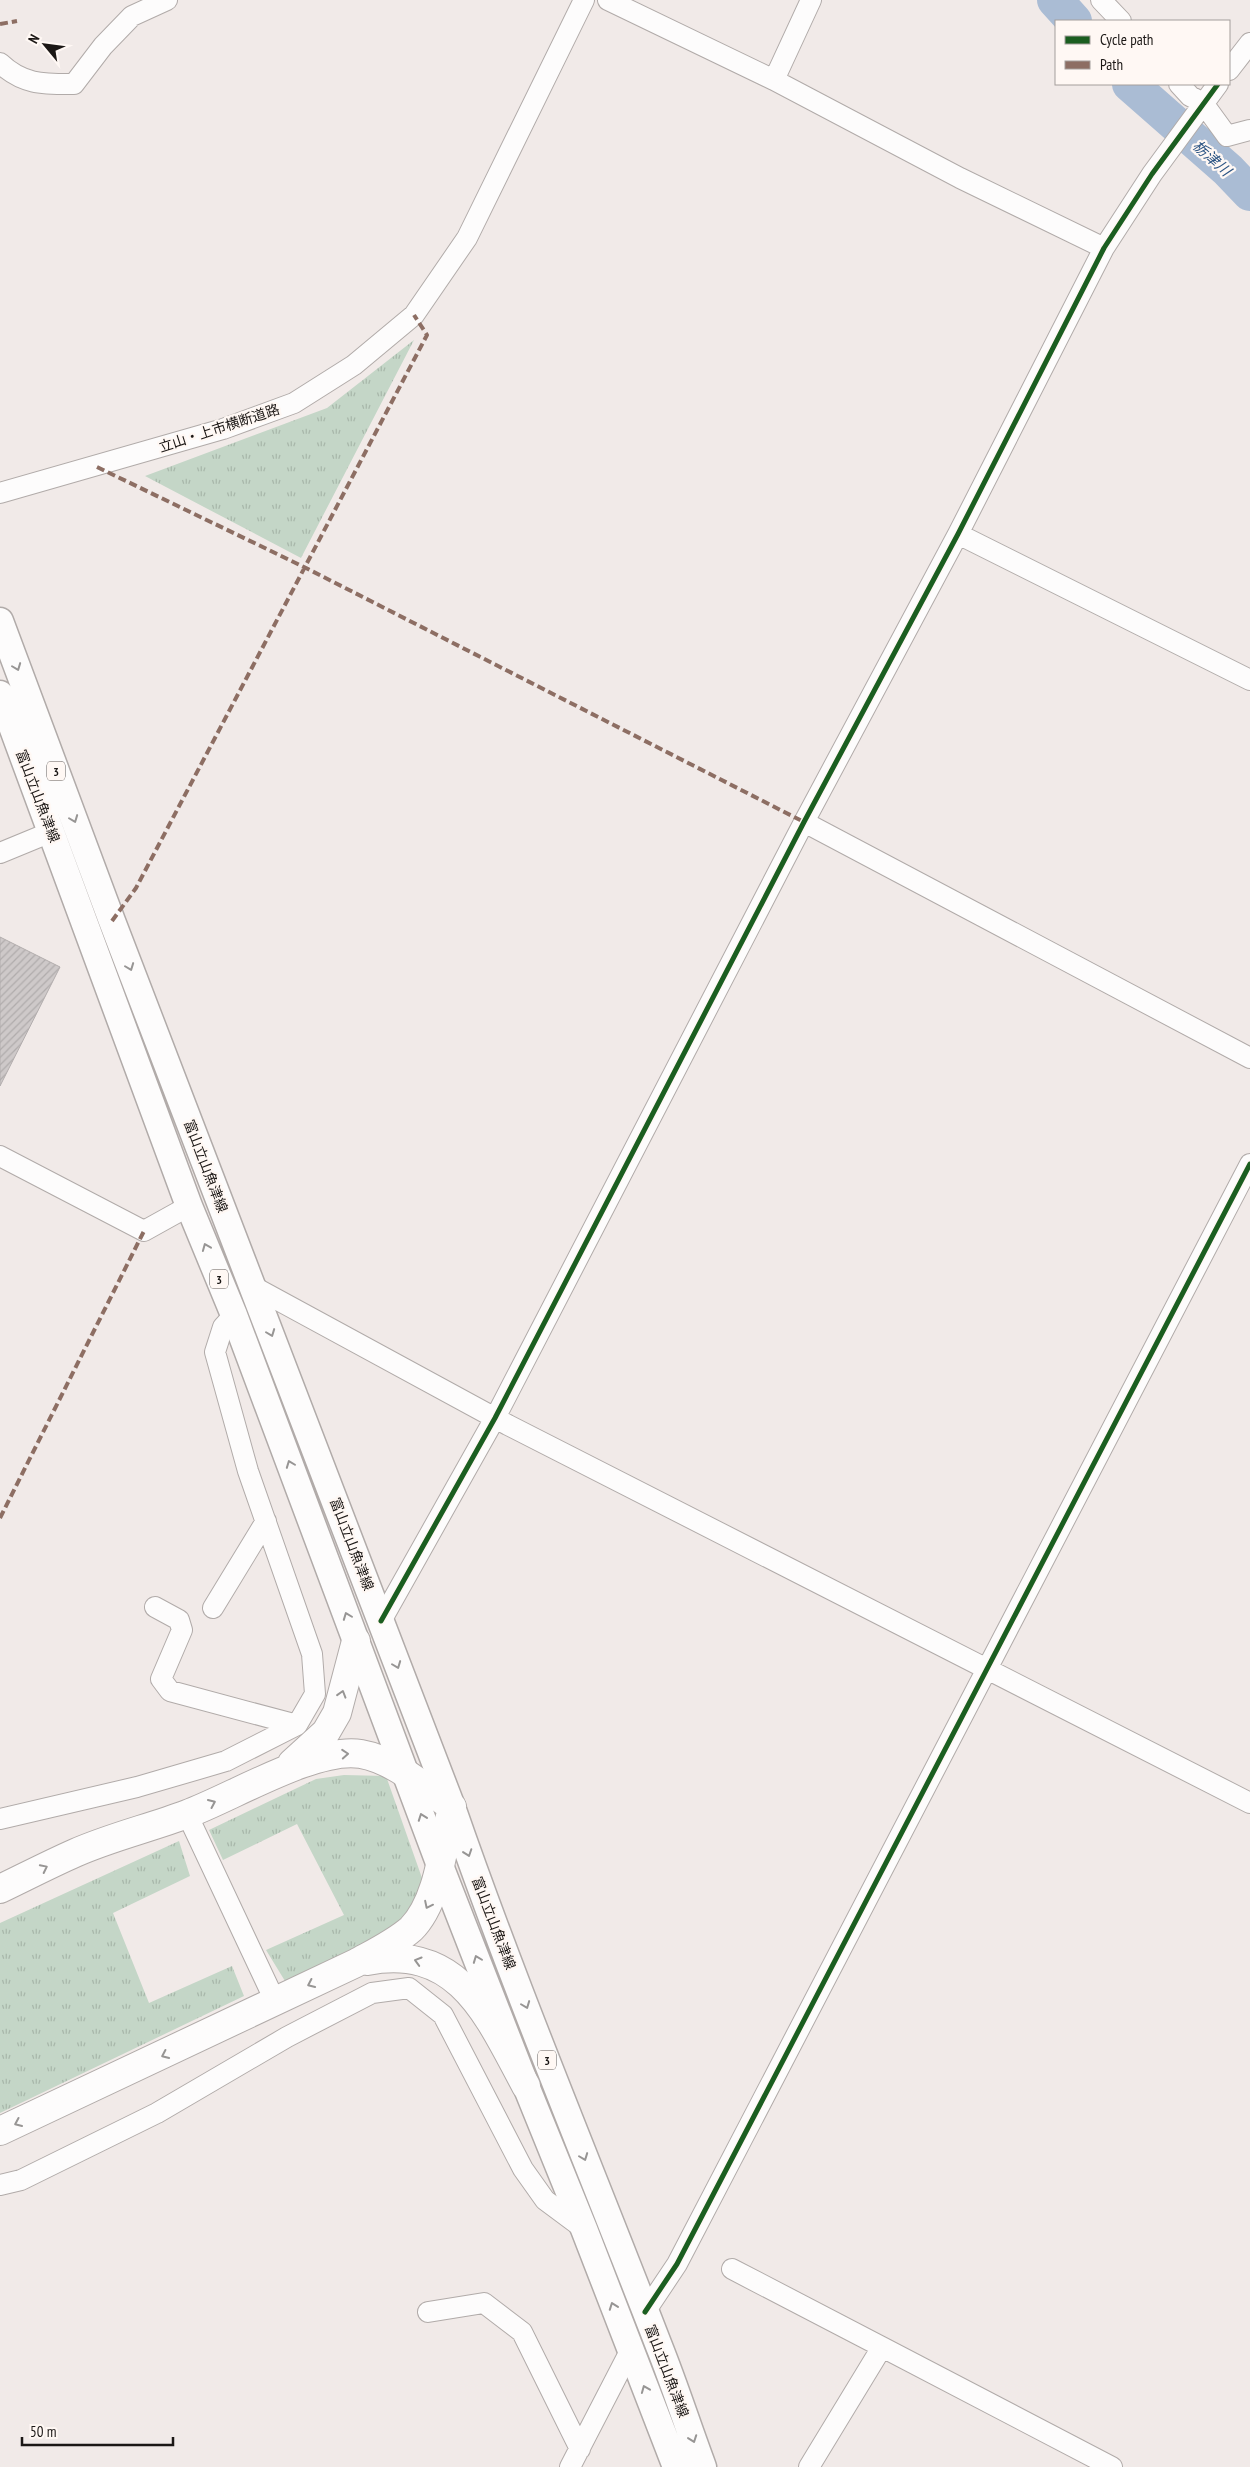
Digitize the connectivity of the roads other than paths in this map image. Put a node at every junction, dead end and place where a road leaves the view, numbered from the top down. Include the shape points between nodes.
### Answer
1 (167, 0) edge
2 (584, 0) edge
3 (608, 0) edge
4 (811, 0) edge
5 (1101, 0) edge
6 (1120, 20) edge
7 (1250, 42) edge
8 (0, 63) edge
9 (1230, 69) edge
10 (774, 80) junction
11 (1180, 85) edge
12 (1217, 85) edge
13 (1201, 105) junction
14 (1250, 130) edge
15 (1104, 248) junction
16 (0, 493) edge
17 (958, 534) junction
18 (0, 621) edge
19 (1250, 680) edge
20 (0, 694) edge
21 (804, 822) junction
22 (52, 832) junction
23 (0, 854) edge
24 (1250, 1058) edge
25 (0, 1156) edge
26 (1250, 1164) edge
27 (189, 1206) junction
28 (254, 1288) junction
29 (234, 1315) junction
30 (495, 1418) junction
31 (266, 1521) junction
32 (155, 1607) dead end
33 (213, 1608) dead end
34 (381, 1621) junction
35 (356, 1641) junction
36 (987, 1669) junction
37 (297, 1725) junction
38 (282, 1772) junction
39 (407, 1775) junction
40 (1250, 1803) edge
41 (452, 1807) junction
42 (187, 1814) junction
43 (0, 1819) edge
44 (439, 1863) junction
45 (0, 1889) edge
46 (356, 1963) junction
47 (275, 2001) junction
48 (526, 2086) junction
49 (0, 2131) edge
50 (0, 2185) edge
51 (584, 2229) junction
52 (732, 2269) dead end
53 (428, 2312) dead end
54 (645, 2312) junction
55 (882, 2347) junction
56 (630, 2351) junction
57 (575, 2458) edge
58 (676, 2467) edge
59 (703, 2467) edge
60 (809, 2467) edge
61 (1112, 2467) edge

1 - 8 street via 132,16 102,46 74,84 36,84 10,72
2 - 16 street, 立山・上市横断道路 via 467,238 414,315 354,365 294,403 223,429
3 - 10 street
4 - 10 street
5 - 6 street
7 - 9 street
10 - 15 street via 960,178
11 - 13 street
12 - 13 street
13 - 14 street via 1227,136
13 - 15 street
15 - 17 street
17 - 19 street
17 - 21 street
18 -> 28 main road, 富山立山魚津線 / 3
20 - 22 main road, 富山立山魚津線 / 3
21 - 24 street
21 - 30 street
22 - 23 street
22 - 27 main road, 富山立山魚津線 / 3
25 - 27 street via 144,1231
26 - 36 street
29 -> 27 main road, 富山立山魚津線 / 3
28 - 30 street
28 -> 34 main road, 富山立山魚津線 / 3
29 - 31 street via 223,1327 215,1352 248,1471
35 -> 29 main road, 富山立山魚津線 / 3
30 - 34 street
30 - 36 street
31 - 33 street
31 - 37 street via 312,1654 315,1694
32 - 37 street via 179,1620 182,1630 161,1680 170,1691
34 -> 41 main road, 富山立山魚津線 / 3
38 -> 35 highway via 326,1732 337,1713
35 - 39 main road, 富山立山魚津線 / 3
36 - 40 street
36 - 54 street via 678,2264
37 - 43 street via 226,1761 137,1787
38 -> 39 highway via 322,1758 360,1754 390,1763
42 -> 38 highway
39 - 41 highway
44 -> 39 main road, 富山立山魚津線 / 3
41 - 44 highway
41 -> 54 main road, 富山立山魚津線 / 3
45 -> 42 highway via 76,1852
42 - 47 street
44 -> 46 highway via 431,1900 422,1916 398,1938
48 -> 44 main road, 富山立山魚津線 / 3
46 -> 47 highway
48 -> 46 highway via 496,2030 472,1995 449,1973 410,1958 388,1957
47 -> 49 highway
48 - 51 main road, 富山立山魚津線 / 3
50 - 51 street via 21,2180 157,2114 287,2037 372,1993 410,1988 442,2015 523,2169 545,2200
56 -> 51 main road, 富山立山魚津線 / 3
52 - 55 street
53 - 57 street via 484,2303 522,2332
54 -> 59 main road, 富山立山魚津線 / 3
55 - 60 street
55 - 61 street
56 - 57 street
58 -> 56 main road, 富山立山魚津線 / 3

